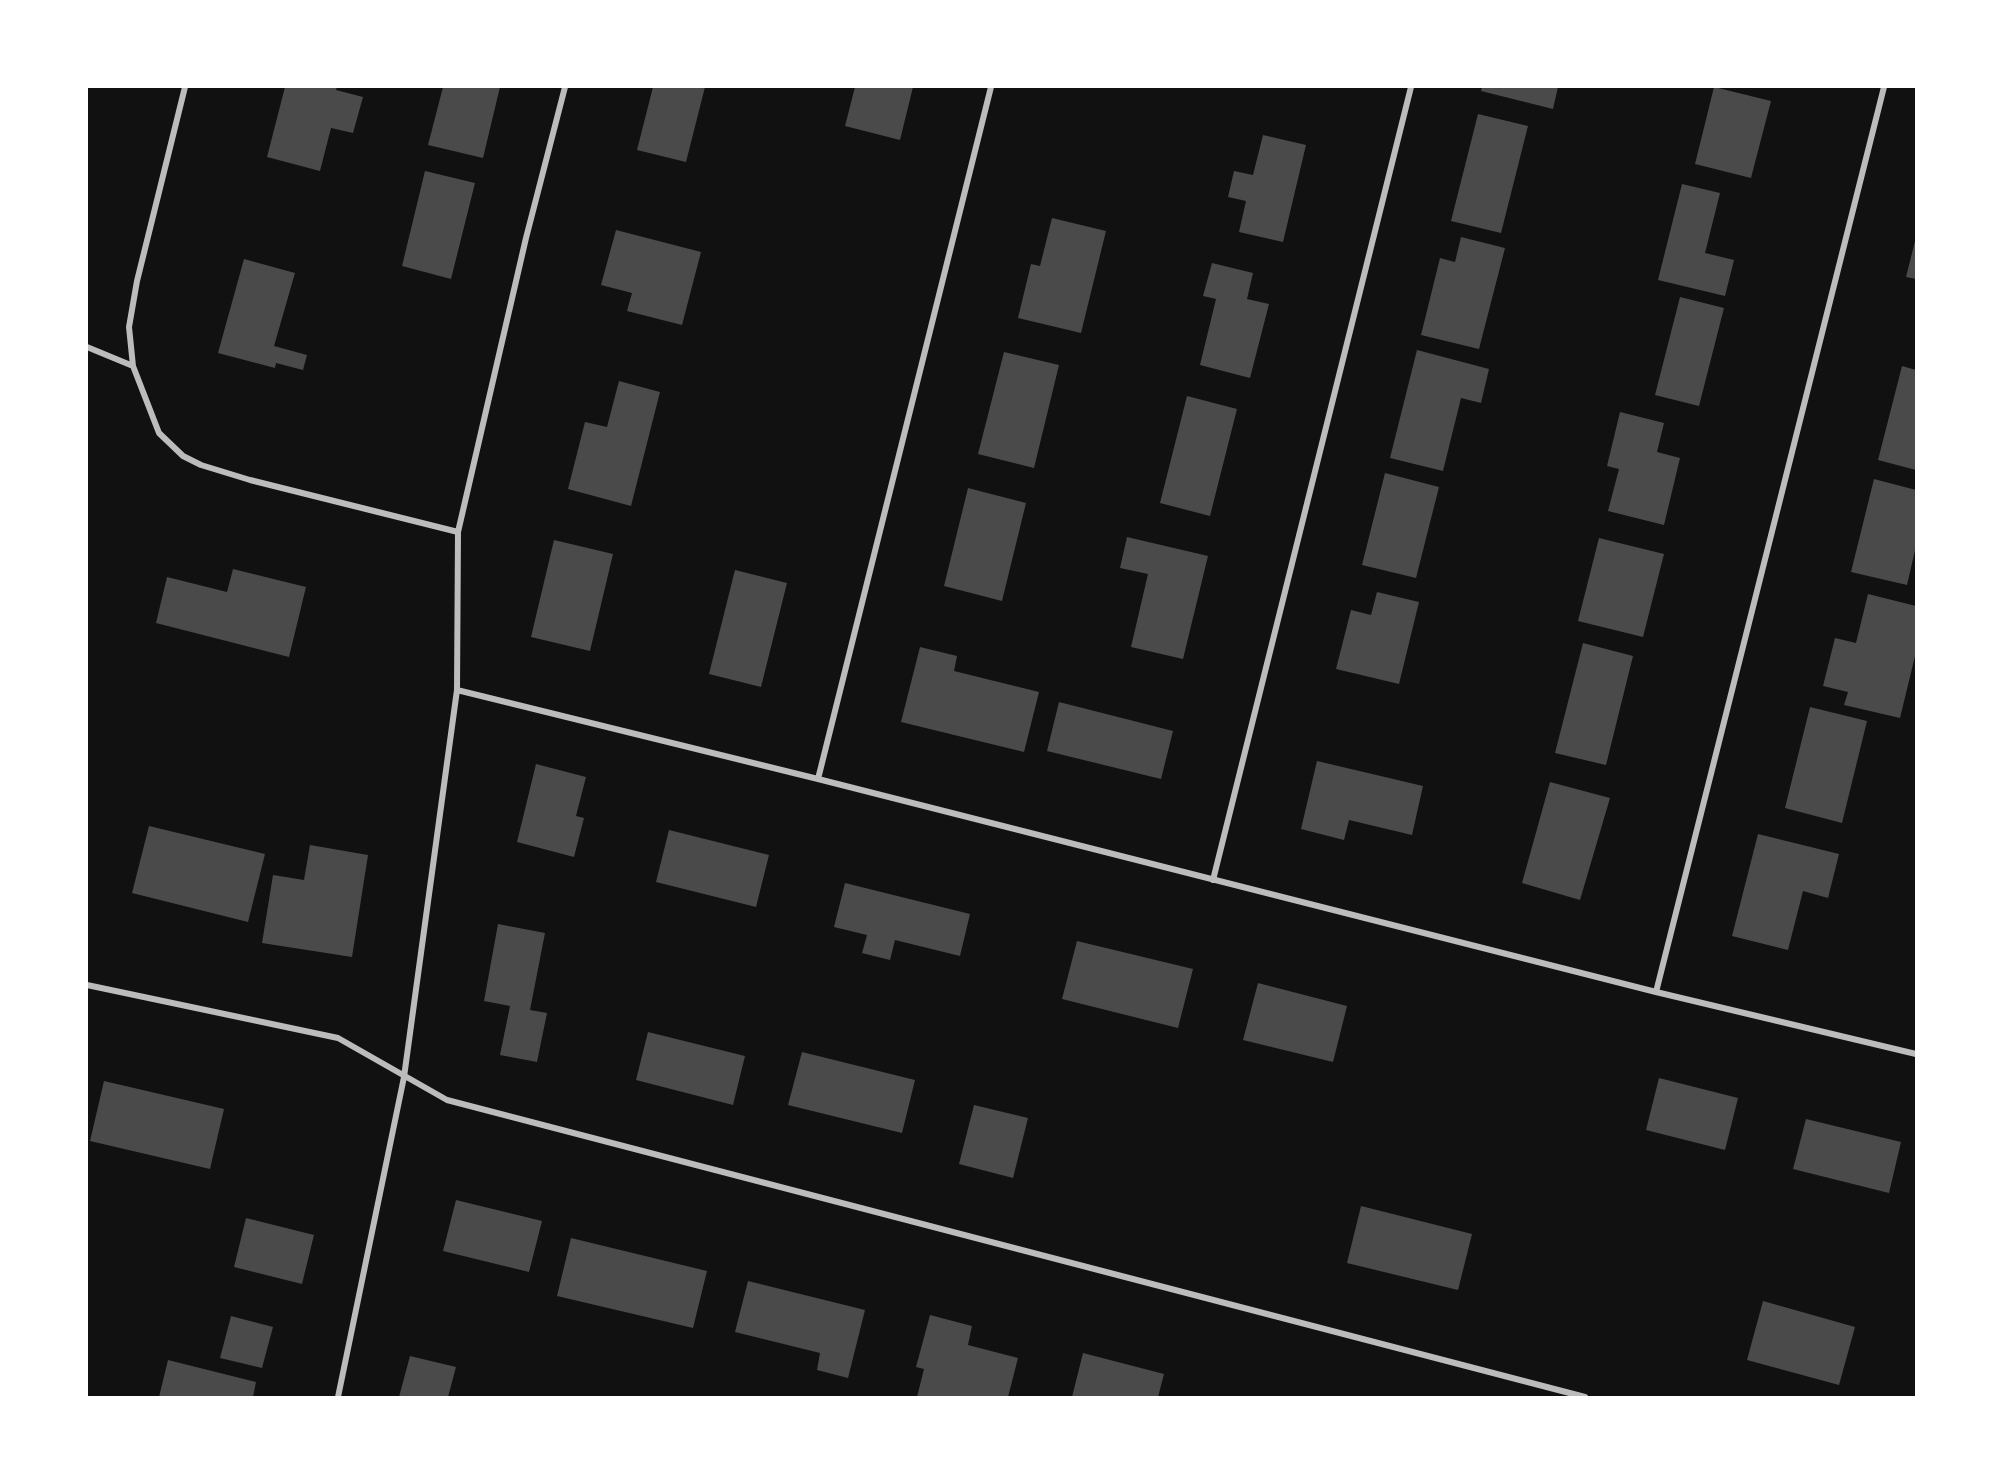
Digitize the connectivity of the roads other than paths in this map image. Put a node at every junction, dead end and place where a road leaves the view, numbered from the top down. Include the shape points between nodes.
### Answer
1 (185, 87) edge
2 (565, 87) edge
3 (991, 87) edge
4 (1411, 87) edge
5 (1884, 87) edge
6 (87, 348) edge
7 (133, 366) junction
8 (458, 532) junction
9 (456, 690) junction
10 (818, 779) junction
11 (1213, 880) junction
12 (87, 985) edge
13 (1656, 992) junction
14 (1916, 1054) edge
15 (404, 1077) junction
16 (338, 1397) edge
17 (1585, 1397) edge

1 - 7 street via 137,281 129,327
2 - 8 street
3 - 10 street
4 - 11 street
5 - 13 street
6 - 7 street
7 - 8 street via 159,433 183,456 250,480
8 - 9 street
9 - 10 street
9 - 15 street
10 - 11 street
11 - 13 street
12 - 15 street via 338,1038
13 - 14 street
15 - 16 street
15 - 17 street via 447,1100

